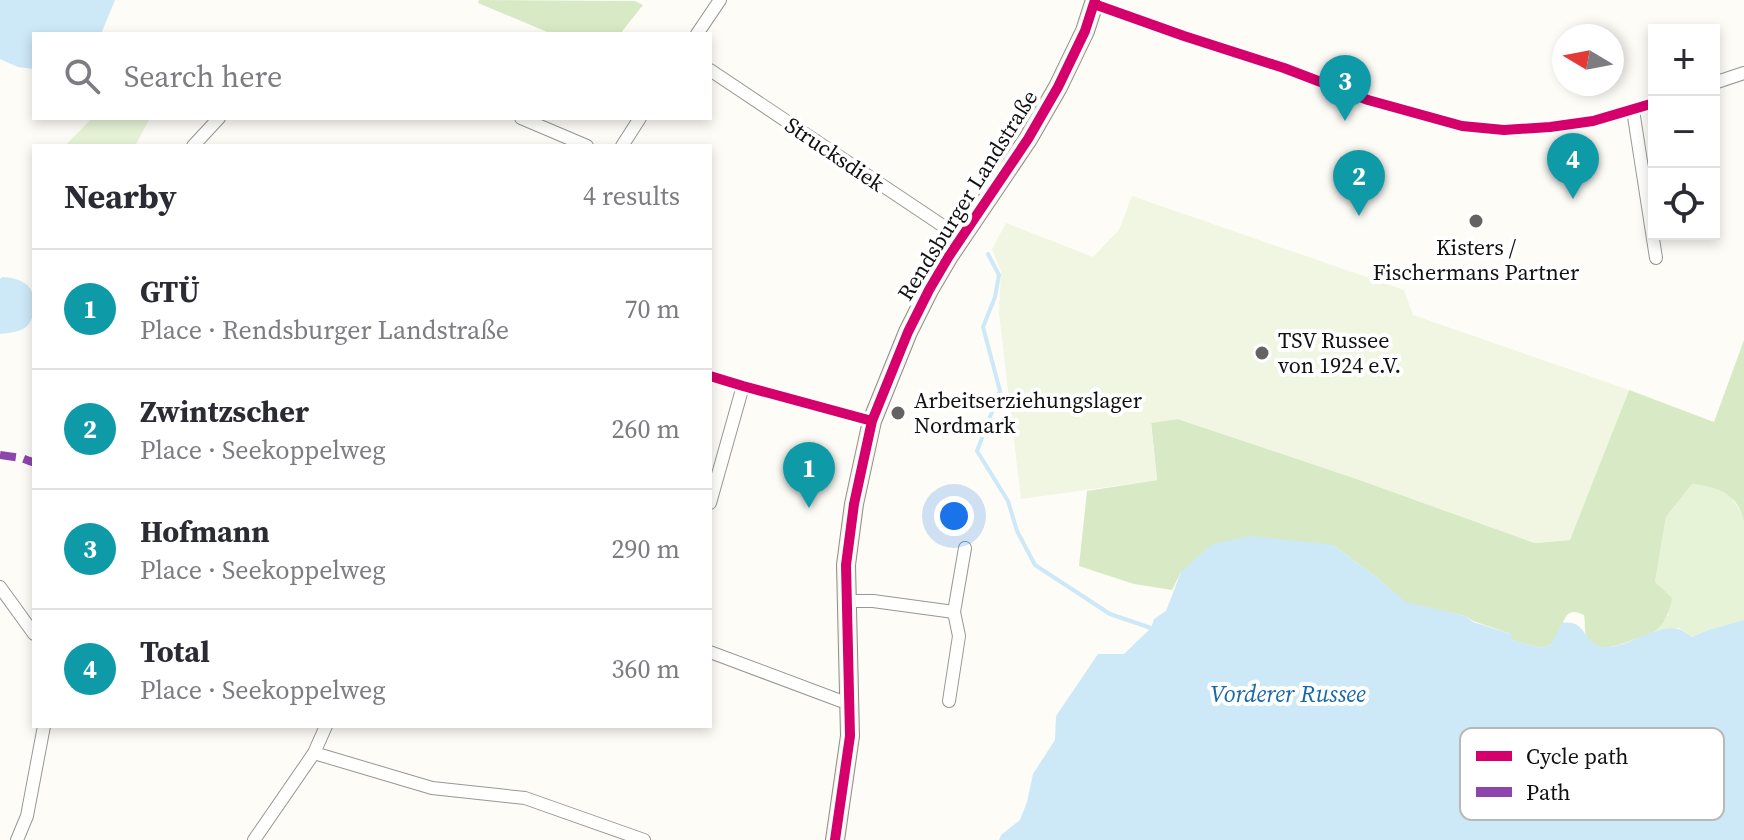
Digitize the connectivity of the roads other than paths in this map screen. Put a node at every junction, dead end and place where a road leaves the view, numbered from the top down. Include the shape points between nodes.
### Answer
1 (720, 0) edge
2 (1094, 2) edge
3 (698, 32) edge
4 (712, 71) edge
5 (1744, 73) edge
6 (1720, 81) edge
7 (1648, 105) edge
8 (1633, 110) junction
9 (217, 120) edge
10 (526, 120) edge
11 (639, 120) edge
12 (195, 144) edge
13 (582, 144) edge
14 (623, 144) edge
15 (961, 238) junction
16 (1656, 258) dead end
17 (712, 377) edge
18 (743, 386) junction
19 (872, 421) junction
20 (712, 496) edge
21 (965, 548) dead end
22 (0, 587) edge
23 (845, 601) junction
24 (954, 612) junction
25 (32, 631) edge
26 (712, 653) edge
27 (949, 701) dead end
28 (849, 704) junction
29 (44, 728) edge
30 (325, 728) edge
31 (314, 753) junction
32 (17, 840) edge
33 (254, 840) edge
34 (644, 840) edge
35 (835, 840) edge

1 - 3 street
2 - 8 street via 1368,100 1462,126 1550,127
2 - 15 street, Rendsburger Landstraße via 1058,87
4 - 15 street, Strucksdiek
5 - 6 street
7 - 8 street
8 - 16 street
9 - 12 street
10 - 13 street
11 - 14 street
15 - 19 street, Rendsburger Landstraße via 908,332
17 - 18 street
18 - 19 street
18 - 20 street
19 - 23 street, Rendsburger Landstraße via 854,504
21 - 24 street
22 - 25 street
23 - 24 street
23 - 28 street, Rendsburger Landstraße
24 - 27 street via 959,636
26 - 28 street
28 - 35 street, Rendsburger Landstraße via 850,736
29 - 32 street via 27,816
30 - 31 street
31 - 33 street
31 - 34 street via 432,788 525,798

